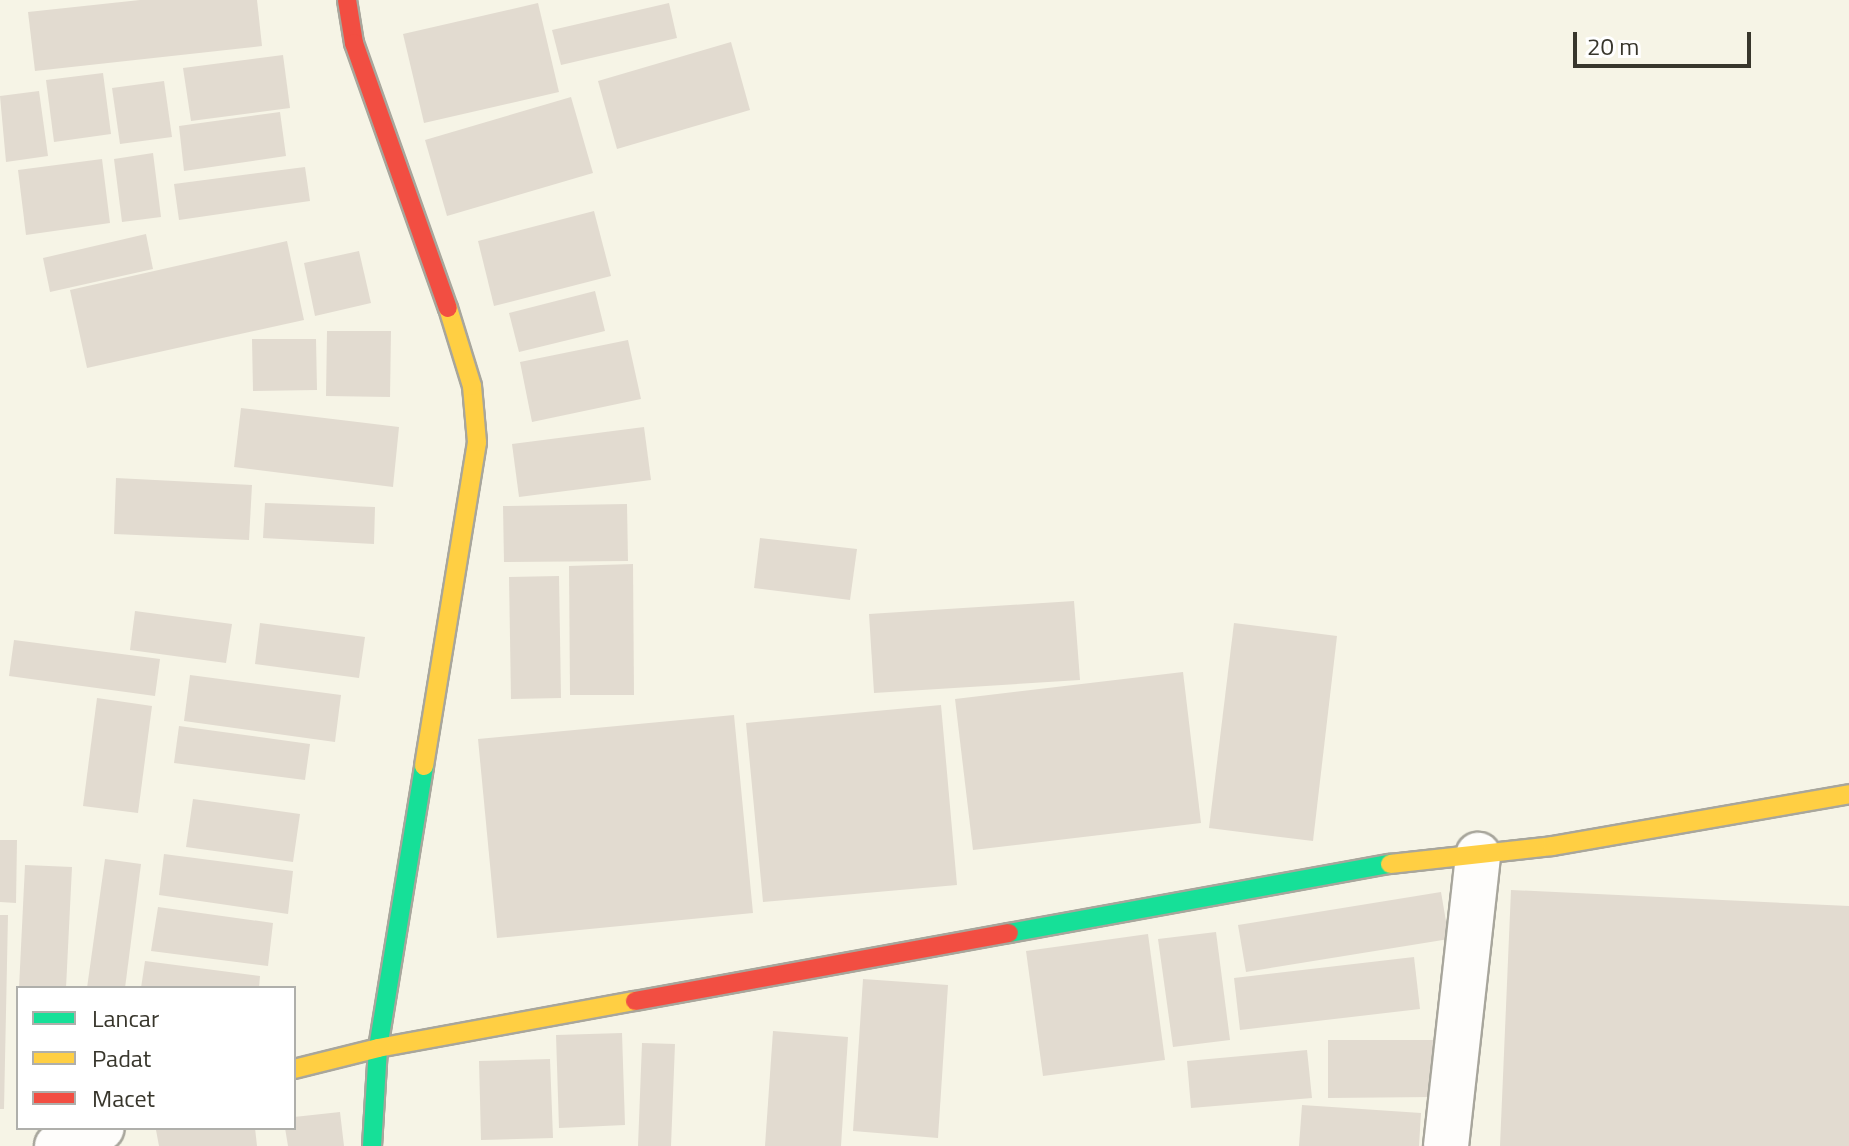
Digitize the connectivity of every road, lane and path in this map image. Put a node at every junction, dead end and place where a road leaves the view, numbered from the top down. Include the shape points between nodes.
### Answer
1 (347, 0) edge
2 (1849, 794) edge
3 (1478, 855) junction
4 (378, 1048) junction
5 (296, 1068) edge
6 (97, 1130) edge
7 (57, 1146) edge
8 (372, 1146) edge
9 (1446, 1146) edge

1 - 4 street via 354,43 472,386 477,442
2 - 3 street
3 - 4 street via 1390,864
3 - 9 street
4 - 5 street
4 - 8 street
6 - 7 street

